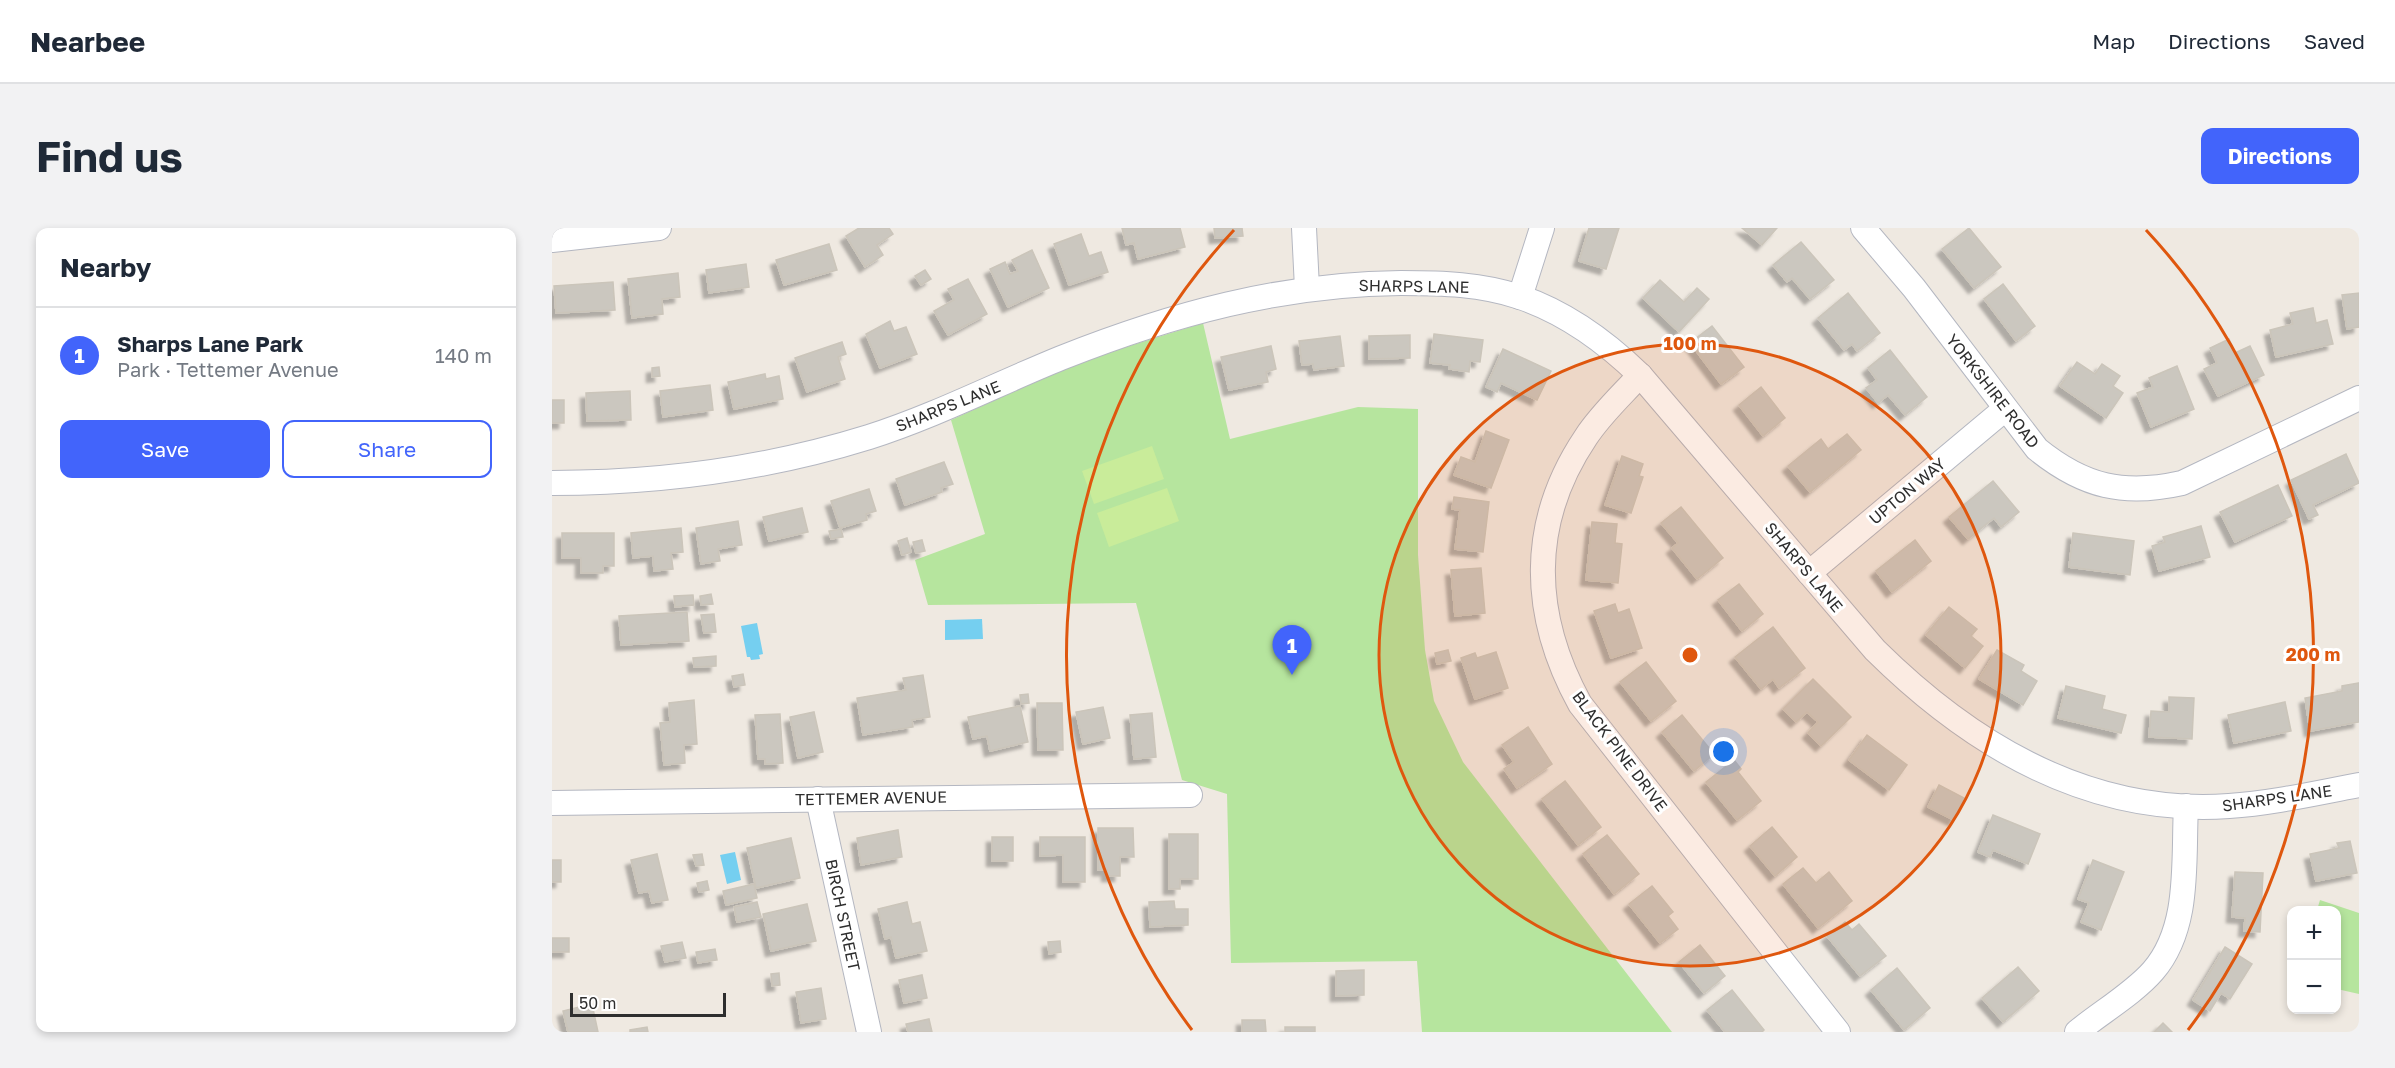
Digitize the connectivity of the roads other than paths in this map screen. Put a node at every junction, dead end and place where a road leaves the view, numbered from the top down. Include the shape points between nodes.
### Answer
1 (659, 228) edge
2 (1304, 228) edge
3 (1542, 228) edge
4 (1863, 228) edge
5 (552, 240) edge
6 (1307, 288) junction
7 (1520, 297) junction
8 (1640, 375) junction
9 (2359, 398) edge
10 (2005, 409) junction
11 (552, 483) edge
12 (1809, 573) junction
13 (2359, 785) edge
14 (1190, 795) dead end
15 (818, 799) junction
16 (552, 803) edge
17 (2186, 806) junction
18 (869, 1032) edge
19 (1838, 1032) edge
20 (2077, 1032) edge

1 - 5 street
2 - 6 street
3 - 7 street
4 - 10 street, YORKSHIRE ROAD via 1914,288
6 - 7 street, SHARPS LANE via 1444,283
6 - 11 street, SHARPS LANE via 1233,302 1134,332 1061,358 935,413 806,455 672,478
7 - 8 street, SHARPS LANE via 1593,333
8 - 12 street, SHARPS LANE
8 - 19 street, BLACK PINE DRIVE via 1587,435 1553,501 1542,570 1551,640 1580,704
9 - 10 street, YORKSHIRE ROAD via 2208,472 2155,489 2100,485 2079,477 2037,449
10 - 12 street, UPTON WAY
12 - 17 street, SHARPS LANE via 1914,689 1995,747 2079,786 2121,797
13 - 17 street, SHARPS LANE via 2267,802
14 - 15 street, TETTEMER AVENUE
15 - 16 street, TETTEMER AVENUE
15 - 18 street, BIRCH STREET
17 - 20 street via 2180,907 2176,930 2165,954 2151,973

